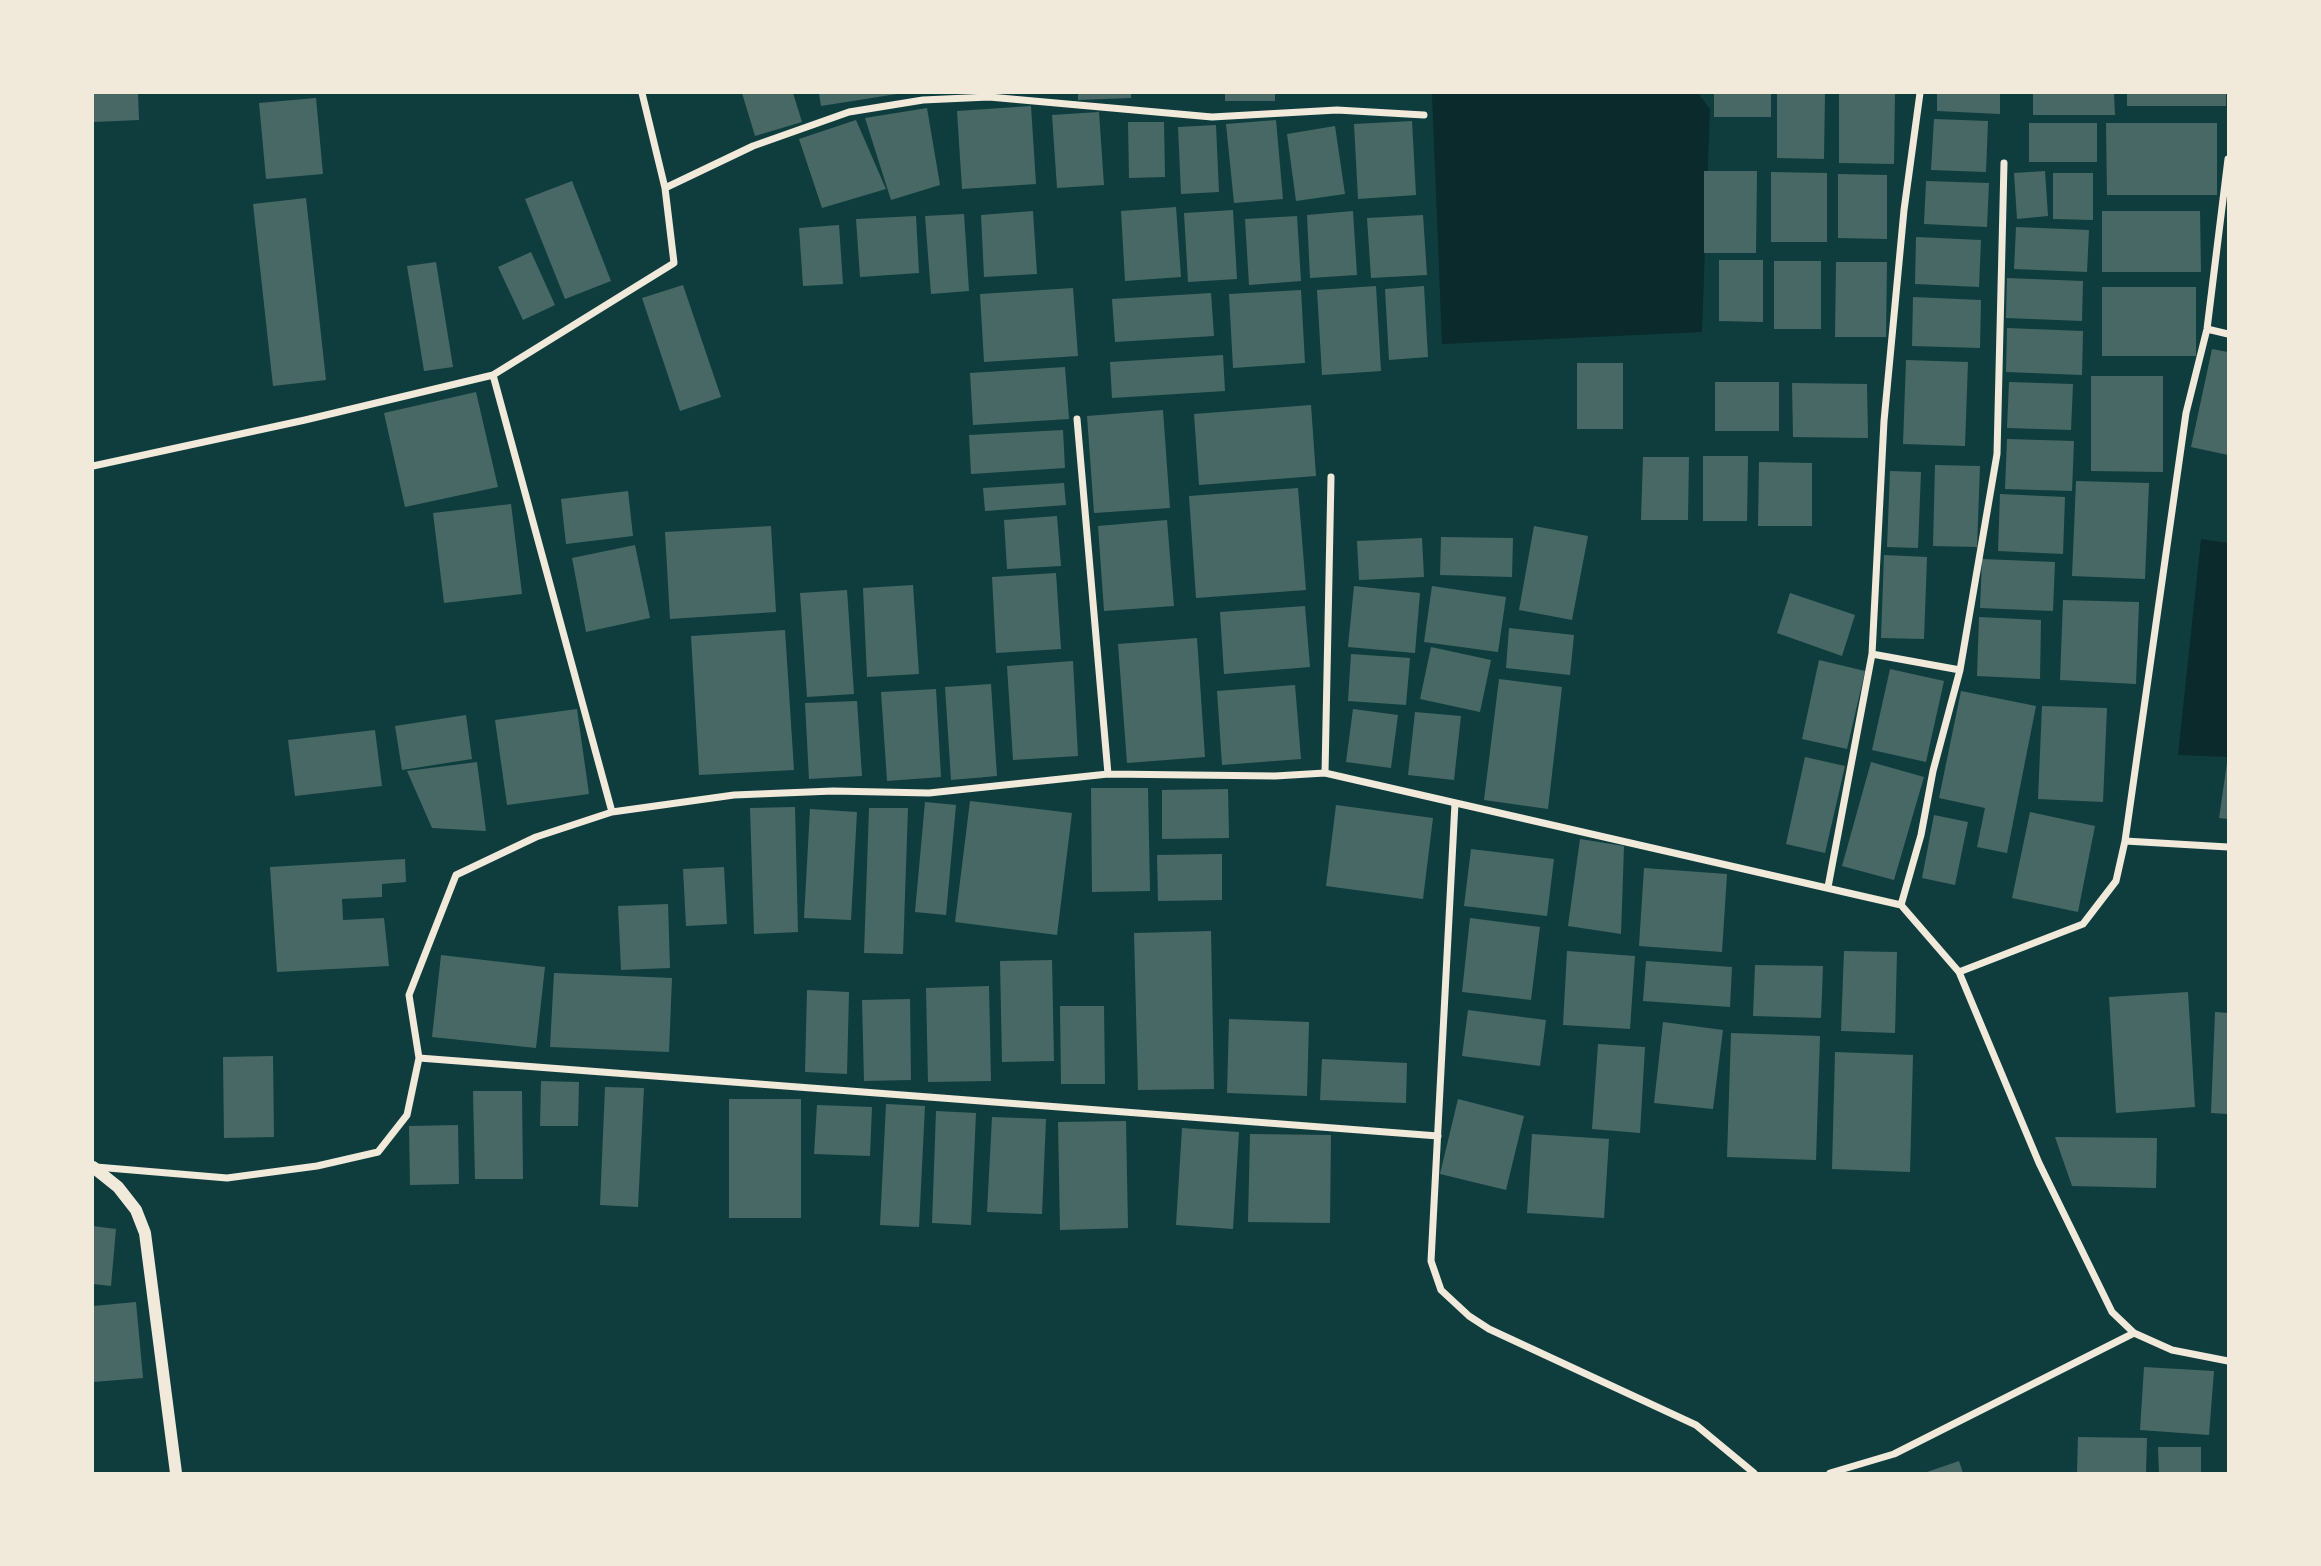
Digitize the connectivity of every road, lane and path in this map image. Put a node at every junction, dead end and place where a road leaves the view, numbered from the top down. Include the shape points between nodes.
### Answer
1 (642, 93) edge
2 (1920, 93) edge
3 (1424, 115) dead end
4 (2228, 159) edge
5 (2004, 163) dead end
6 (665, 188) junction
7 (2207, 329) junction
8 (2228, 334) edge
9 (493, 375) junction
10 (1076, 419) dead end
11 (93, 466) edge
12 (1331, 477) dead end
13 (1872, 654) junction
14 (1960, 670) junction
15 (1325, 773) junction
16 (1108, 774) junction
17 (1455, 803) junction
18 (612, 812) junction
19 (2124, 841) junction
20 (2228, 847) edge
21 (1828, 887) junction
22 (1901, 905) junction
23 (1959, 972) junction
24 (419, 1058) junction
25 (1437, 1136) junction
26 (93, 1167) edge
27 (2134, 1332) junction
28 (2228, 1361) edge
29 (176, 1473) edge
30 (1754, 1473) edge
31 (1830, 1473) edge

1 - 6 street
2 - 13 street via 1884,421
3 - 6 street via 1337,110 1212,117 989,97 923,100 849,112 810,125
4 - 7 street
5 - 14 street via 1997,454
6 - 9 street via 674,263
7 - 8 street
7 - 19 street via 2186,412
9 - 11 street
9 - 18 street
10 - 16 street
12 - 15 street
13 - 14 street
13 - 21 street
14 - 22 street
15 - 16 street
15 - 17 street
16 - 18 street via 929,793 734,795
17 - 21 street
17 - 25 street
18 - 24 street via 536,837 456,875 409,995
19 - 20 street
19 - 23 street via 2116,881 2083,924
21 - 22 street
22 - 23 street
23 - 27 street via 2039,1163 2112,1312
24 - 25 street
24 - 26 street via 407,1115 378,1152 227,1178
25 - 30 street via 1431,1261 1441,1290 1489,1329 1696,1425
26 - 29 street via 118,1187 136,1210 145,1233
27 - 28 street via 2172,1350
27 - 31 street via 1894,1454

